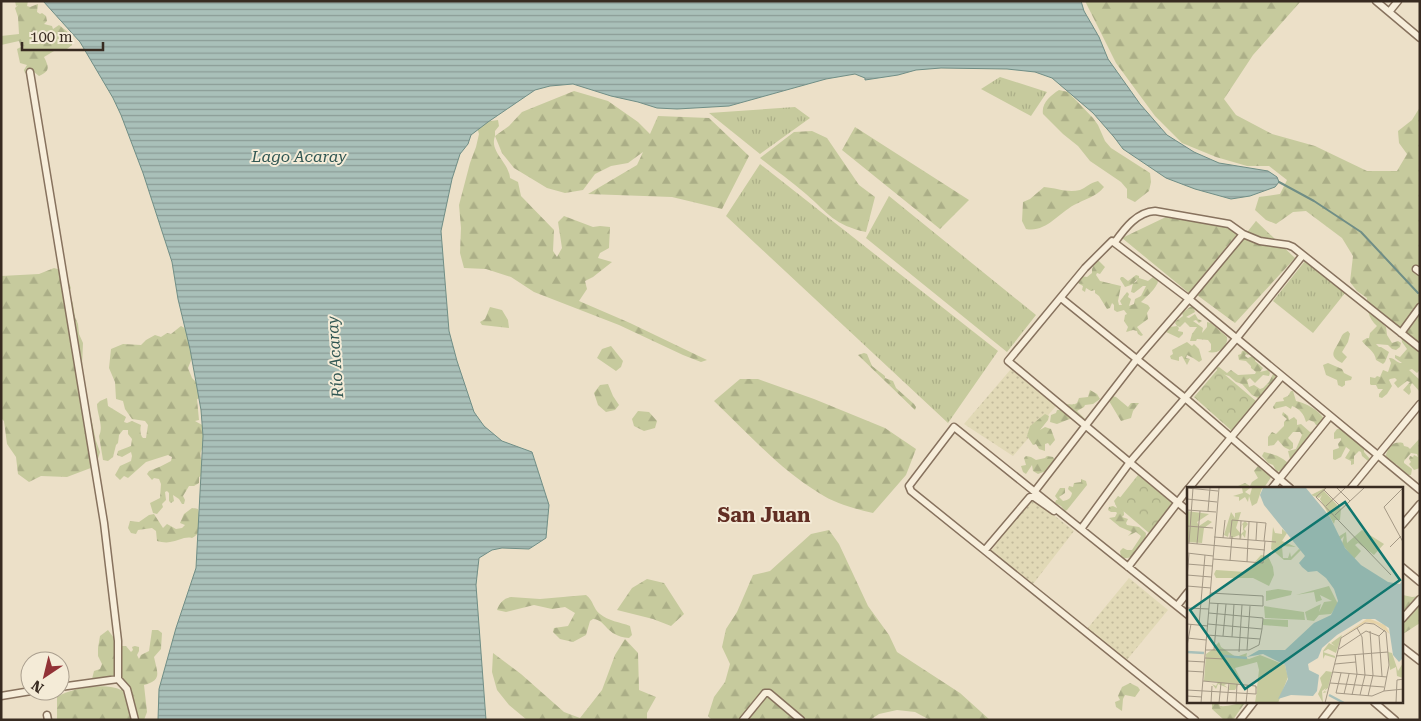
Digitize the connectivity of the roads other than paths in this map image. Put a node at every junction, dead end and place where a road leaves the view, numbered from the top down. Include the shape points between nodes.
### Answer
1 (1376, 1) edge
2 (1398, 1) edge
3 (1389, 12) junction
4 (1420, 38) edge
5 (30, 72) dead end
6 (1243, 234) junction
7 (1115, 242) junction
8 (1303, 255) junction
9 (1061, 298) junction
10 (1189, 299) junction
11 (1420, 307) edge
12 (1401, 333) junction
13 (1236, 338) junction
14 (1420, 348) edge
15 (1136, 359) junction
16 (1282, 376) junction
17 (1184, 398) junction
18 (1420, 404) edge
19 (1330, 416) junction
20 (1085, 425) junction
21 (1230, 438) junction
22 (1377, 455) junction
23 (1130, 462) junction
24 (1279, 479) junction
25 (1191, 487) edge
26 (1273, 487) edge
27 (1289, 487) edge
28 (1352, 487) edge
29 (1420, 490) edge
30 (1035, 491) junction
31 (1187, 491) edge
32 (1178, 502) junction
33 (1420, 504) edge
34 (1187, 510) edge
35 (1070, 520) junction
36 (1404, 523) edge
37 (1081, 529) junction
38 (985, 550) junction
39 (1128, 566) junction
40 (1404, 569) edge
41 (1420, 582) edge
42 (1187, 593) edge
43 (1420, 599) edge
44 (1177, 606) junction
45 (1187, 615) edge
46 (1404, 617) edge
47 (1404, 649) edge
48 (1420, 661) edge
49 (118, 678) junction
50 (70, 685) edge
51 (20, 693) edge
52 (1, 696) edge
53 (1252, 704) edge
54 (1334, 704) edge
55 (1376, 704) edge
56 (135, 720) edge
57 (743, 720) edge
58 (801, 720) edge
59 (1195, 720) edge
60 (1240, 720) edge
61 (1322, 720) edge
62 (1395, 720) edge

1 - 3 street
2 - 3 street
3 - 4 street
5 - 49 street via 104,523 118,641
6 - 7 street via 1229,224 1149,211 1134,219
6 - 8 street via 1260,241 1288,245
6 - 10 street
7 - 9 street via 1108,243
7 - 10 street
8 - 12 street
8 - 13 street
9 - 15 street
9 - 20 street via 1008,361
10 - 13 street
10 - 15 street
11 - 12 street
12 - 14 street
13 - 16 street
13 - 17 street
15 - 17 street
15 - 20 street
16 - 19 street
16 - 21 street
17 - 21 street
17 - 23 street
18 - 22 street
19 - 22 street
19 - 24 street
20 - 23 street
20 - 30 street
21 - 24 street
21 - 25 street
22 - 28 street
22 - 29 street
23 - 32 street
23 - 37 street
24 - 26 street
24 - 27 street
30 - 35 street
30 - 38 street via 954,428 909,486
31 - 32 street
32 - 34 street
32 - 39 street
33 - 36 street
35 - 37 street
35 - 38 street via 1030,497
37 - 39 street
38 - 59 street
39 - 44 street
40 - 41 street
42 - 44 street
43 - 46 street
44 - 45 street
47 - 48 street
49 - 50 street
49 - 56 street via 127,689
51 - 52 street
53 - 60 street
54 - 61 street
55 - 62 street
57 - 58 street via 765,693 769,693

